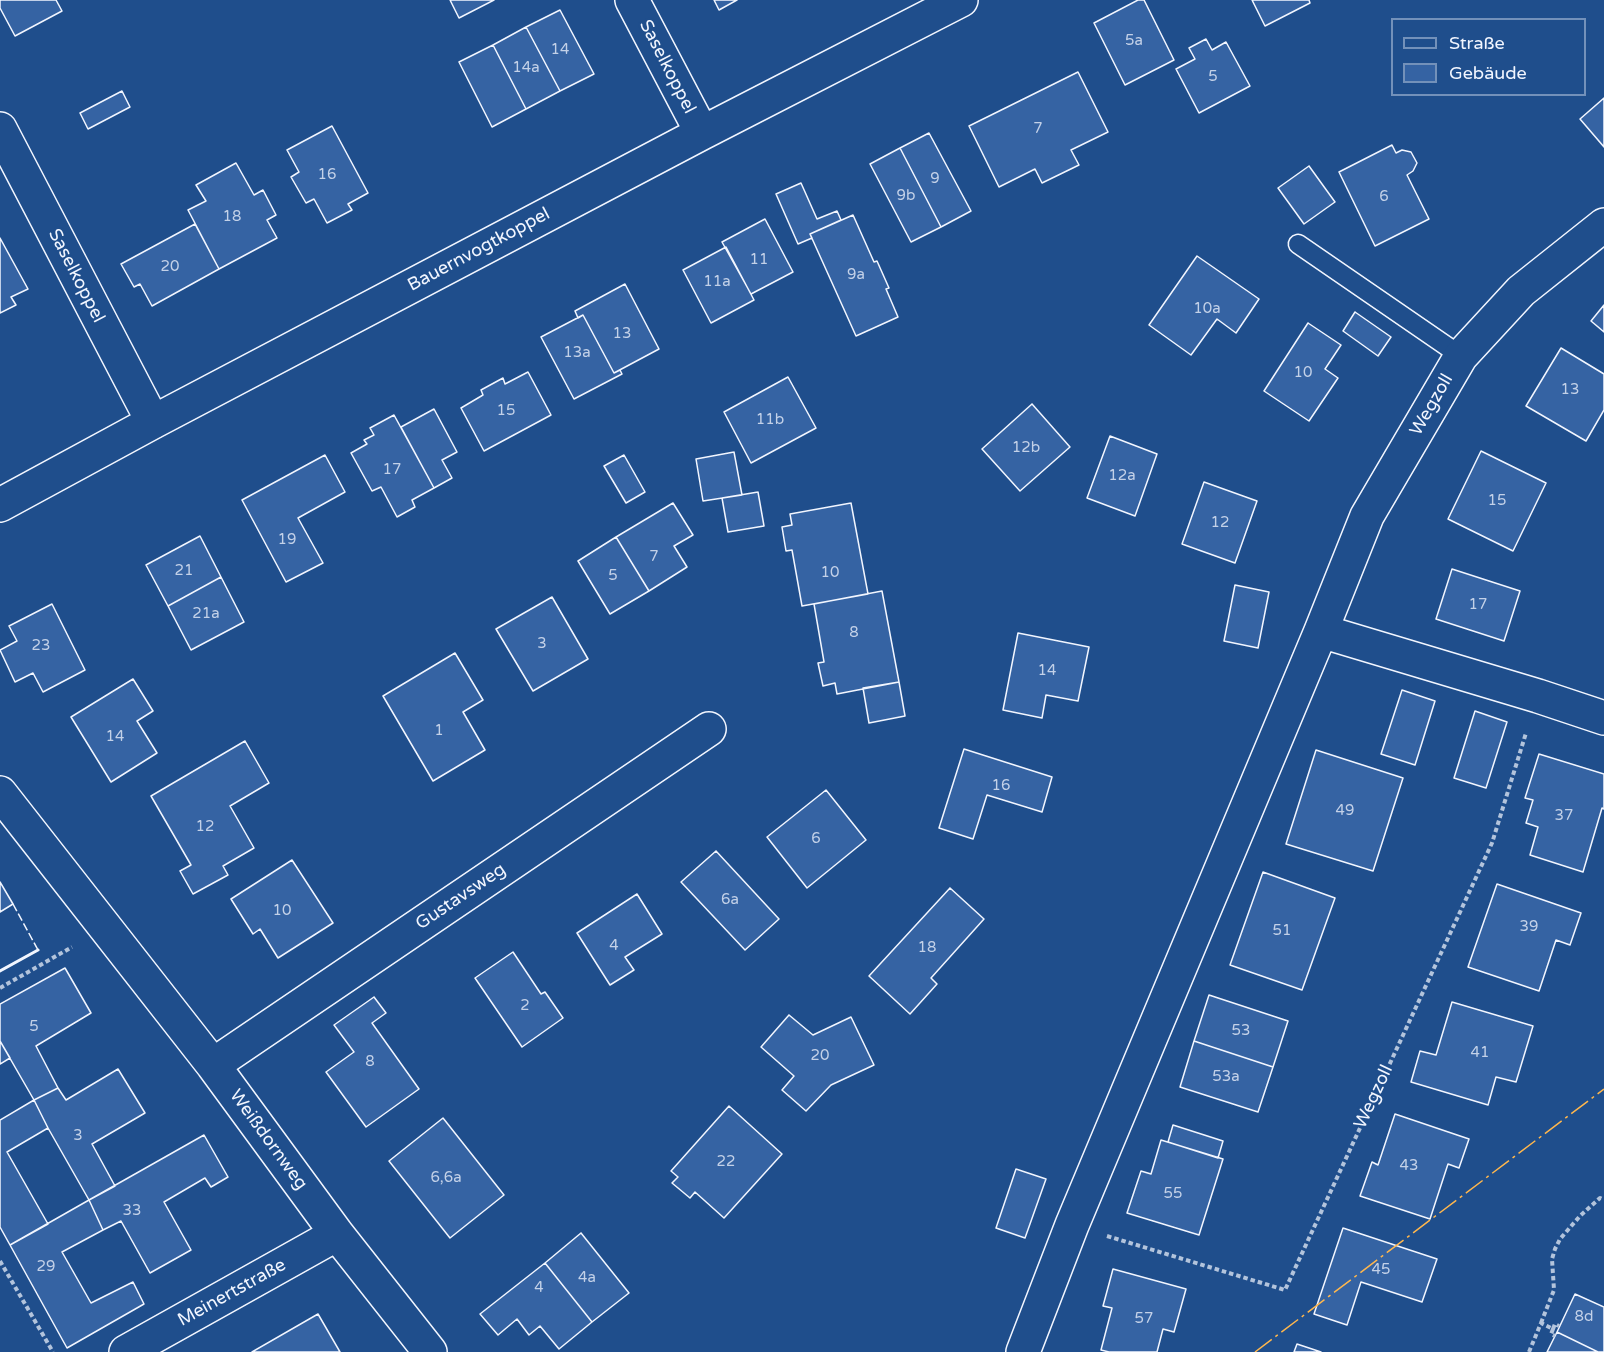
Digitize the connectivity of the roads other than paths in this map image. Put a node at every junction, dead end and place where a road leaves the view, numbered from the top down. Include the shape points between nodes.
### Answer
1 (632, 0) edge
2 (962, 0) edge
3 (0, 129) edge
4 (702, 134) junction
5 (1604, 225) edge
6 (1298, 244) dead end
7 (1461, 356) junction
8 (153, 422) junction
9 (0, 505) edge
10 (1321, 631) junction
11 (1604, 718) edge
12 (709, 729) dead end
13 (0, 793) edge
14 (213, 1065) junction
15 (337, 1234) junction
16 (126, 1352) edge
17 (430, 1352) edge
18 (1023, 1352) edge

1 - 4 street, Saselkoppel
2 - 4 street, Bauernvogtkoppel
3 - 8 street, Saselkoppel
4 - 8 street, Bauernvogtkoppel
5 - 7 street, Wegzoll via 1521,291
6 - 7 lane
7 - 10 street, Wegzoll via 1367,516
8 - 9 street, Bauernvogtkoppel
10 - 11 street
10 - 18 street, Wegzoll via 1072,1225
12 - 14 street, Gustavsweg
13 - 14 street, Weißdornweg
14 - 15 street, Weißdornweg
15 - 16 street, Meinertstraße
15 - 17 street, Weißdornweg

